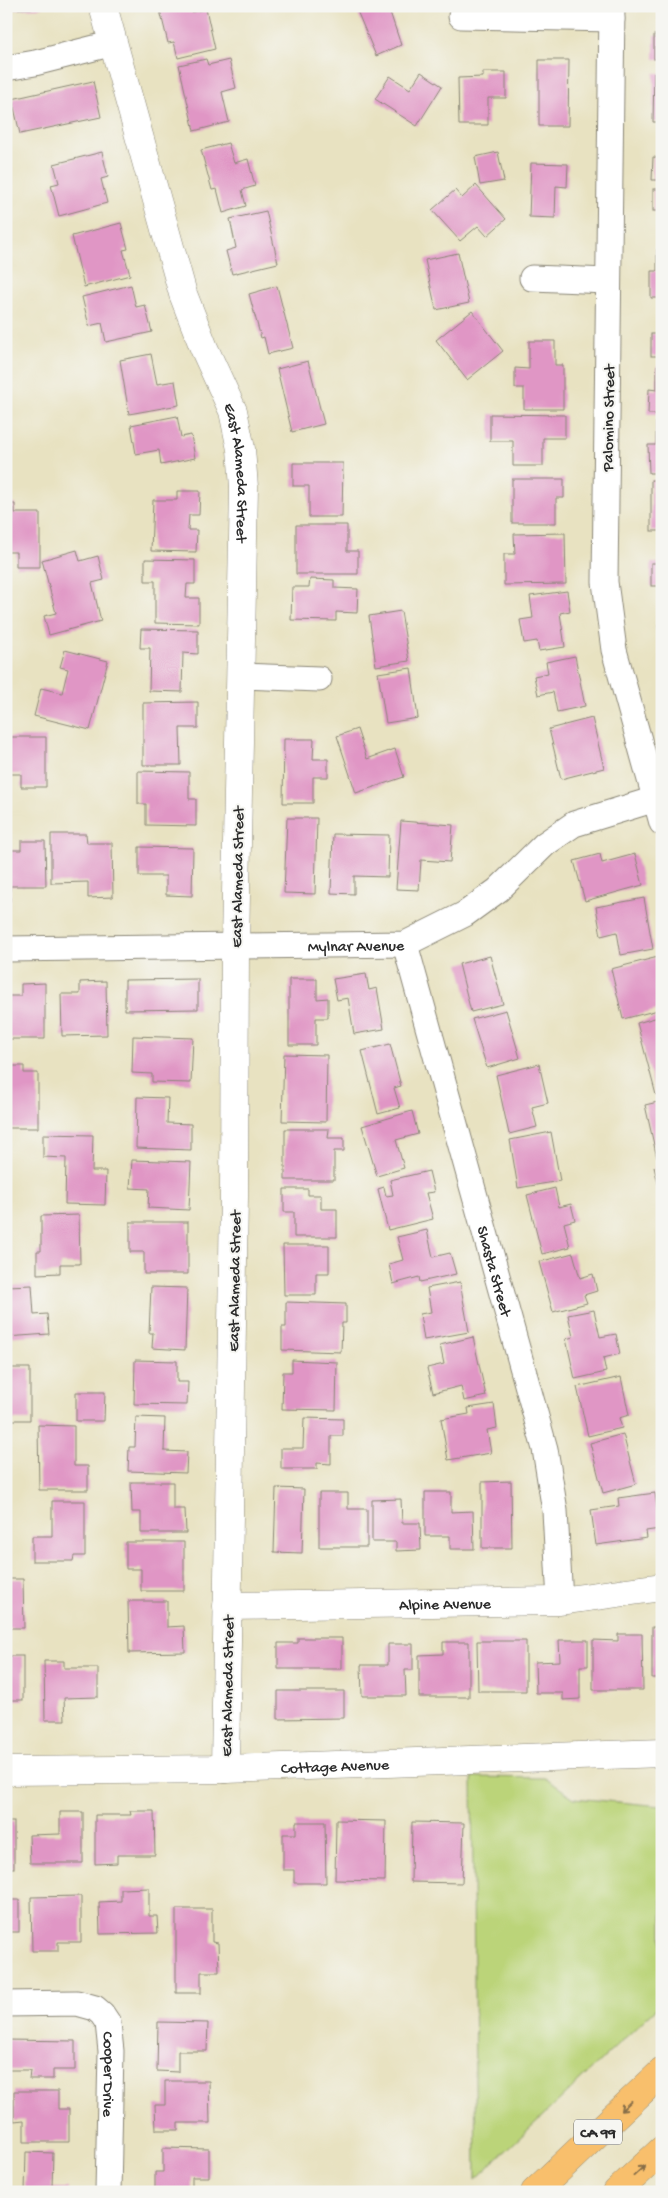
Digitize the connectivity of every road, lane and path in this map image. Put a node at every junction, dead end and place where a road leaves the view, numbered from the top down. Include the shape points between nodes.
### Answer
1 (103, 6) edge
2 (612, 13) edge
3 (461, 16) dead end
4 (114, 43) junction
5 (6, 68) edge
6 (532, 278) dead end
7 (608, 281) junction
8 (241, 676) junction
9 (320, 679) dead end
10 (658, 798) edge
11 (662, 823) edge
12 (405, 944) junction
13 (235, 945) junction
14 (6, 949) edge
15 (662, 1587) edge
16 (560, 1601) junction
17 (228, 1606) junction
18 (662, 1753) edge
19 (225, 1769) junction
20 (6, 1771) edge
21 (6, 2004) edge
22 (662, 2072) edge
23 (662, 2150) edge
24 (108, 2192) edge
25 (535, 2192) edge
26 (617, 2192) edge

1 - 4 street, East Alameda Street
2 - 3 street
2 - 7 street, Palomino Street
4 - 5 street
4 - 8 street, East Alameda Street via 183,294 233,411 241,449 244,487
6 - 7 street
7 - 10 street, Palomino Street via 605,582 614,650
8 - 9 street
8 - 13 street, East Alameda Street
10 - 11 street, Palomino Street
10 - 12 street, Mylnar Avenue via 574,824 545,844 498,890 465,914
12 - 13 street, Mylnar Avenue
12 - 16 street, Shasta Street via 545,1449 555,1510
13 - 14 street, Mylnar Avenue
13 - 17 street, East Alameda Street
15 - 16 street, Alpine Avenue
16 - 17 street, Alpine Avenue
17 - 19 street, East Alameda Street
18 - 19 street, Cottage Avenue
19 - 20 street, Cottage Avenue
21 - 24 street, Cooper Drive via 77,2003 94,2008 108,2023 111,2051
22 -> 25 highway, CA 99
26 -> 23 highway

